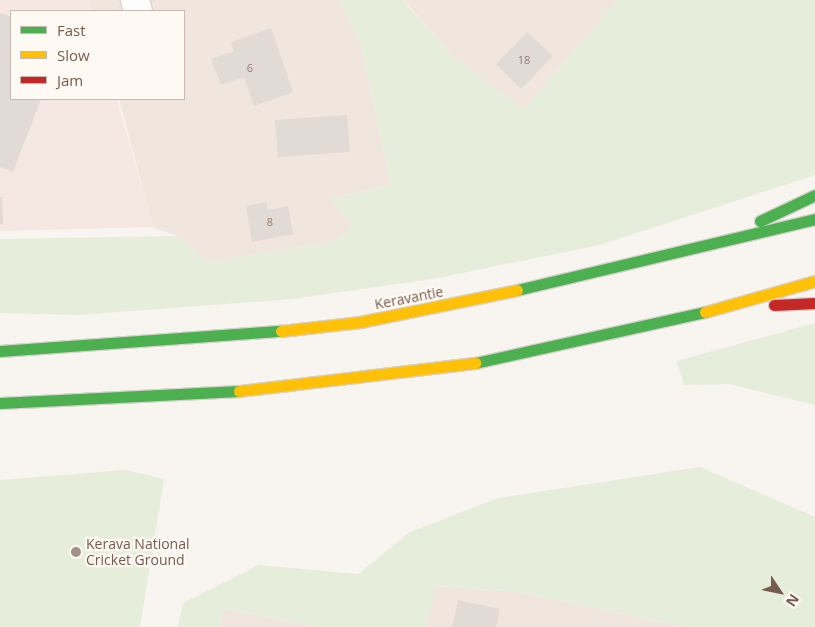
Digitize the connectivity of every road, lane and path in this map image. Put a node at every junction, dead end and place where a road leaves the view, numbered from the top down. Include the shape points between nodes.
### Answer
1 (815, 195) edge
2 (815, 219) edge
3 (709, 244) junction
4 (815, 282) edge
5 (815, 303) edge
6 (727, 308) junction
7 (0, 351) edge
8 (0, 403) edge

1 - 3 main road
2 - 3 main road, Keravantie
3 - 7 main road, Keravantie via 582,277 360,322 215,338
4 - 6 main road
5 - 6 main road
6 - 8 main road via 460,366 380,378

